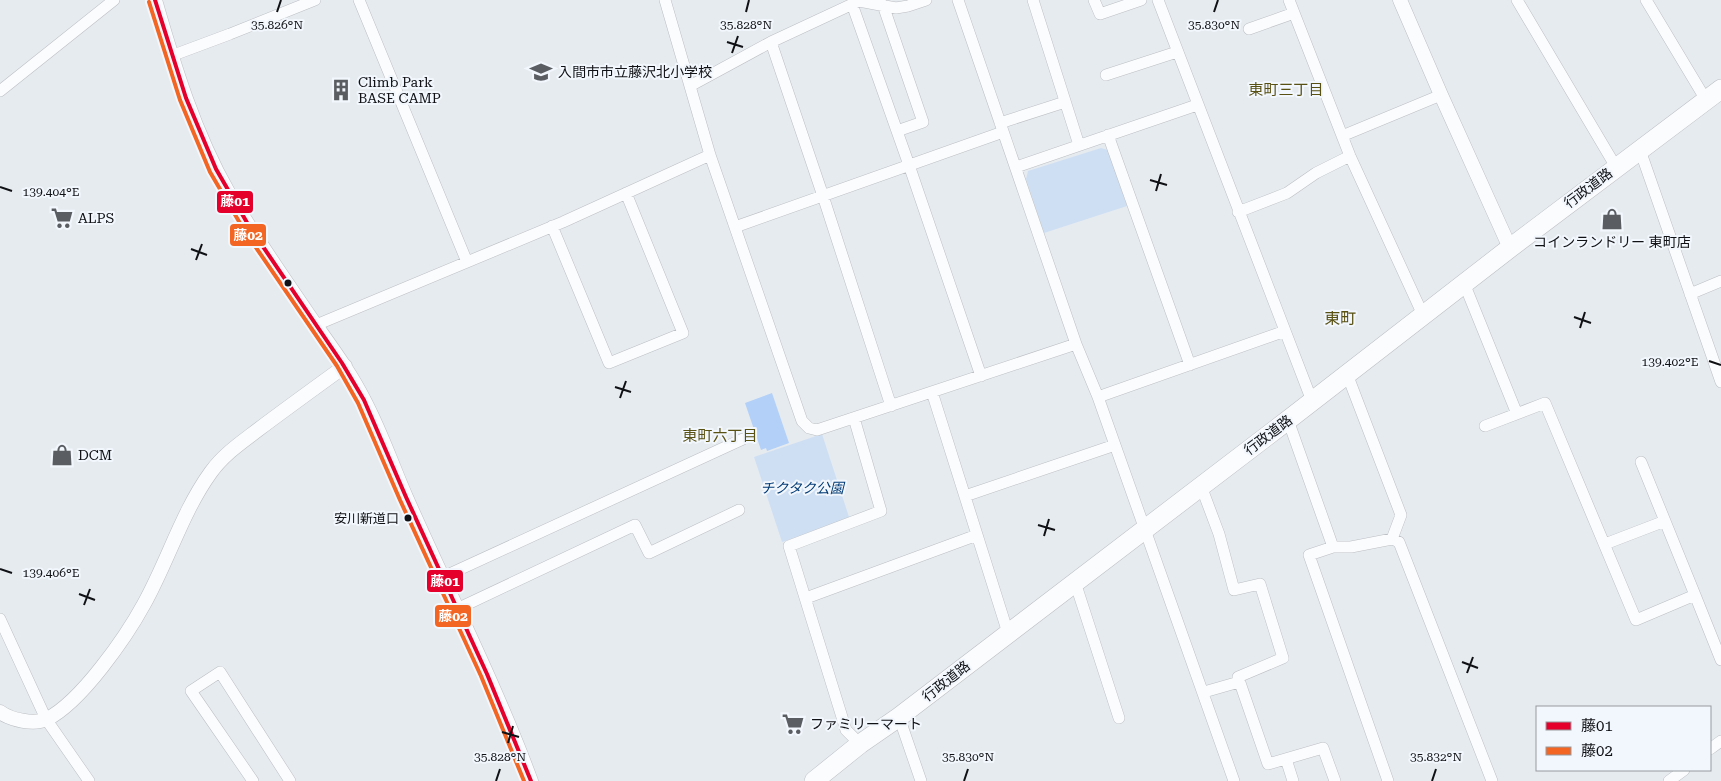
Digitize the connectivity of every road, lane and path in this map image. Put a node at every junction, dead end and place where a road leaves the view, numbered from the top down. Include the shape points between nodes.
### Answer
1 (114, 0) edge
2 (155, 0) edge
3 (315, 0) edge
4 (359, 0) edge
5 (664, 0) edge
6 (926, 0) edge
7 (958, 0) edge
8 (1033, 0) edge
9 (1094, 0) edge
10 (1140, 0) edge
11 (1158, 0) edge
12 (1289, 0) edge
13 (1400, 0) edge
14 (1517, 0) edge
15 (1646, 0) edge
16 (852, 4) junction
17 (887, 4) edge
18 (1294, 13) junction
19 (1249, 28) dead end
20 (771, 42) junction
21 (1177, 52) junction
22 (171, 56) junction
23 (1106, 75) dead end
24 (690, 86) junction
25 (0, 91) edge
26 (1441, 95) junction
27 (1714, 95) edge
28 (1065, 102) junction
29 (1197, 105) junction
30 (1002, 127) junction
31 (897, 131) junction
32 (1108, 135) junction
33 (1342, 136) junction
34 (1079, 145) junction
35 (1640, 150) junction
36 (710, 155) junction
37 (1350, 156) junction
38 (909, 165) junction
39 (1016, 167) junction
40 (1616, 167) junction
41 (626, 193) junction
42 (823, 196) junction
43 (1238, 212) junction
44 (552, 226) junction
45 (735, 228) junction
46 (1510, 248) junction
47 (467, 262) junction
48 (1721, 281) edge
49 (1464, 283) junction
50 (1690, 294) junction
51 (1424, 315) junction
52 (316, 325) junction
53 (1285, 332) junction
54 (1076, 344) junction
55 (1190, 365) junction
56 (345, 366) junction
57 (1347, 374) junction
58 (981, 376) junction
59 (1721, 382) edge
60 (932, 392) junction
61 (1098, 397) junction
62 (1312, 402) junction
63 (891, 406) junction
64 (1517, 414) junction
65 (854, 418) junction
66 (1288, 420) junction
67 (1485, 426) dead end
68 (743, 439) dead end
69 (1115, 445) junction
70 (1641, 462) dead end
71 (1201, 486) junction
72 (965, 496) junction
73 (739, 510) dead end
74 (1665, 521) junction
75 (1144, 529) junction
76 (977, 535) junction
77 (1392, 539) junction
78 (1605, 544) junction
79 (1333, 547) junction
80 (443, 576) junction
81 (1075, 582) junction
82 (1695, 595) junction
83 (806, 598) junction
84 (457, 609) junction
85 (0, 619) edge
86 (1008, 633) junction
87 (1718, 644) edge
88 (1721, 660) edge
89 (1240, 682) junction
90 (1204, 692) junction
91 (0, 712) edge
92 (899, 717) junction
93 (1119, 718) dead end
94 (46, 719) junction
95 (1721, 740) edge
96 (860, 744) junction
97 (1711, 748) edge
98 (1286, 759) junction
99 (1683, 771) edge
100 (822, 778) edge
101 (89, 781) edge
102 (253, 781) edge
103 (290, 781) edge
104 (532, 781) edge
105 (921, 781) edge
106 (1234, 781) edge
107 (1292, 781) edge
108 (1335, 781) edge
109 (1388, 781) edge
110 (1492, 781) edge
111 (1669, 781) edge

1 - 25 street
2 - 22 street
3 - 22 street
4 - 47 street
5 - 24 street
6 - 17 street via 908,6
7 - 30 street
8 - 28 street
9 - 10 street via 1100,14
11 - 21 street
12 - 18 street
13 - 26 street
14 - 40 street
15 - 27 street
16 - 17 street via 859,1
16 - 20 street
16 - 31 street
17 - 31 street via 923,122
18 - 19 street
18 - 33 street
20 - 24 street
20 - 42 street
21 - 23 street
21 - 29 street
22 - 52 street via 209,156 255,235
24 - 36 street
26 - 33 street
26 - 46 street
27 - 35 highway, 行政道路
28 - 30 street
28 - 34 street
29 - 32 street
29 - 43 street
30 - 38 street
30 - 39 street
31 - 38 street
32 - 34 street
32 - 55 street
33 - 37 street
34 - 39 street
35 - 40 highway, 行政道路
35 - 50 street
36 - 41 street
36 - 45 street
37 - 43 street via 1316,173 1287,193
37 - 51 street
38 - 42 street
38 - 58 street
39 - 54 street
40 - 46 highway, 行政道路
41 - 44 street
41 - 44 street via 683,333 609,363
42 - 45 street
42 - 63 street
43 - 53 street
44 - 47 street
45 - 65 street via 802,421 817,430
46 - 49 highway, 行政道路
47 - 52 street
48 - 50 street
49 - 51 highway, 行政道路
49 - 64 street
50 - 59 street
51 - 57 highway, 行政道路
52 - 56 street
53 - 55 street
53 - 62 street
54 - 58 street
54 - 61 street
55 - 61 street
56 - 80 street via 372,416
56 - 94 street via 241,442 211,471 192,503 145,603 123,639 67,706
57 - 62 highway, 行政道路
57 - 77 street via 1401,515
58 - 60 street
60 - 63 street
60 - 72 street
61 - 69 street
62 - 66 highway, 行政道路
63 - 65 street
64 - 67 street
64 - 78 street via 1545,403
65 - 83 street via 881,511 789,546
66 - 71 highway, 行政道路
66 - 79 street
68 - 80 street
69 - 72 street
69 - 75 street
70 - 74 street
71 - 75 highway, 行政道路
71 - 89 street via 1219,534 1234,590 1260,584 1283,658 1238,677
72 - 76 street
73 - 84 street via 649,553 636,525
74 - 78 street
74 - 82 street
75 - 81 highway, 行政道路
75 - 90 street
76 - 83 street
76 - 86 street
77 - 79 street via 1351,548
77 - 110 street via 1399,542
78 - 82 street via 1636,620
79 - 109 street via 1309,555
80 - 84 street
81 - 86 highway, 行政道路
81 - 93 street
82 - 87 street
83 - 96 street via 846,730
84 - 104 street via 489,676
85 - 94 street
86 - 92 highway, 行政道路
87 - 88 street
89 - 90 street
89 - 98 street via 1268,764
90 - 106 street
91 - 94 street via 24,720
92 - 96 highway, 行政道路
92 - 105 street
94 - 101 street
95 - 97 street
96 - 100 highway, 行政道路
98 - 107 street
98 - 108 street via 1323,748
99 - 111 street
102 - 103 street via 191,691 220,672

